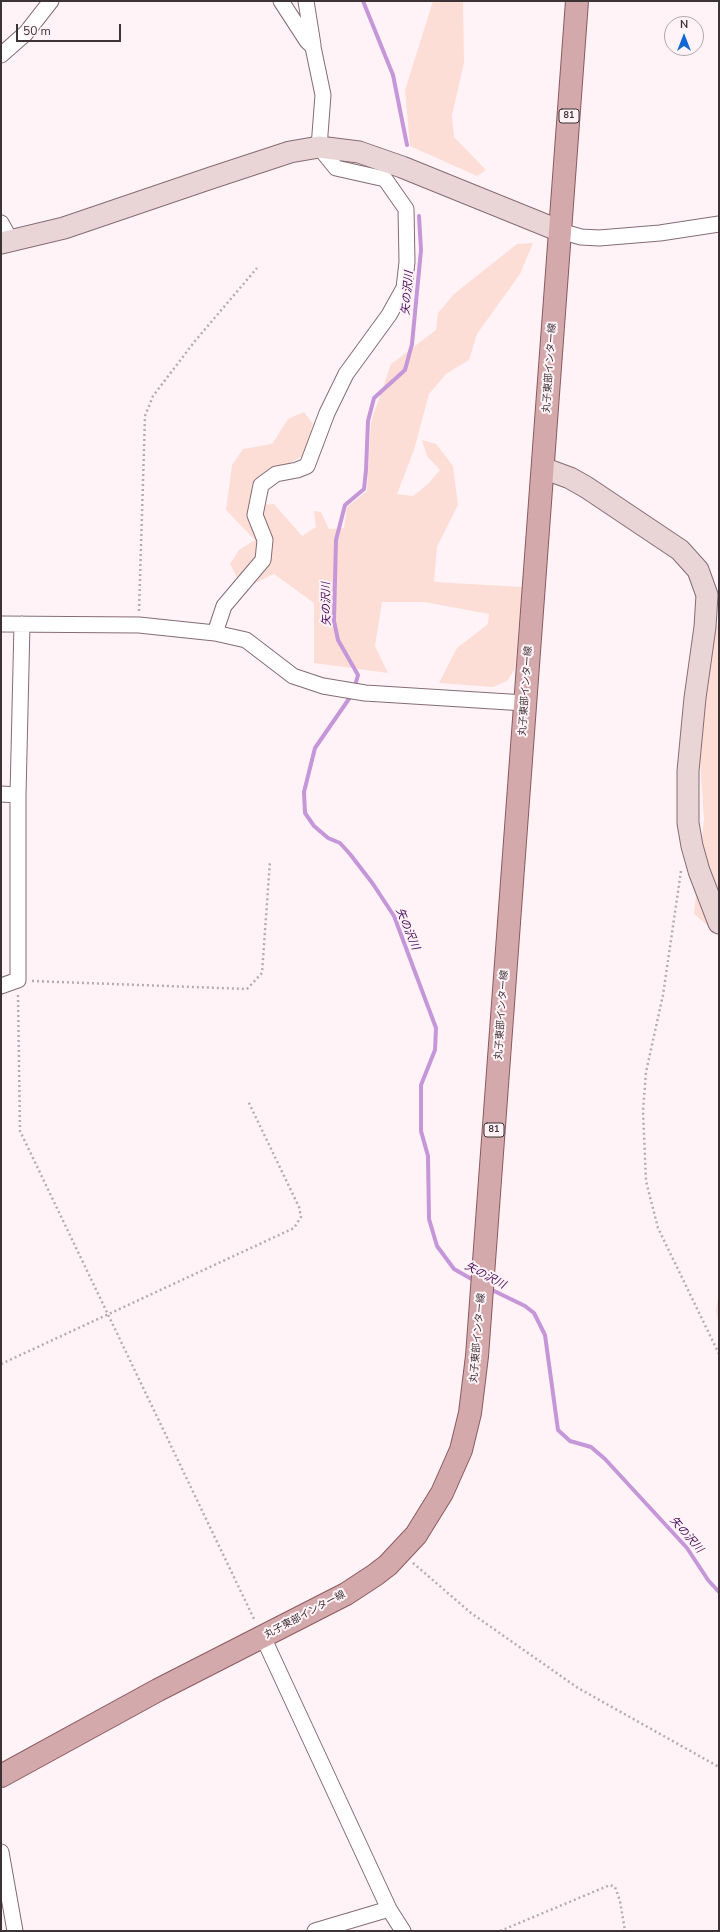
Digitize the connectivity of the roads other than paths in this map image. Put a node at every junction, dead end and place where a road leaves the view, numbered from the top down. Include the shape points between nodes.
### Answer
1 (51, 1) edge
2 (281, 1) edge
3 (306, 1) edge
4 (577, 1) edge
5 (313, 47) junction
6 (1, 55) edge
7 (319, 147) junction
8 (1, 223) edge
9 (719, 224) edge
10 (560, 231) junction
11 (6, 242) edge
12 (543, 468) junction
13 (1, 624) edge
14 (22, 624) junction
15 (215, 633) junction
16 (525, 703) junction
17 (1, 794) edge
18 (18, 795) junction
19 (719, 923) edge
20 (1, 986) edge
21 (263, 1637) junction
22 (1, 1776) edge
23 (1, 1852) edge
24 (389, 1909) junction
25 (15, 1931) edge
26 (314, 1931) edge
27 (402, 1931) edge

1 - 6 street via 26,34
2 - 5 street
3 - 5 street
4 - 10 main road, 丸子東部インター線 / 81
5 - 7 street via 323,95
7 - 10 street via 366,155
7 - 11 street via 290,152 64,228
7 - 15 street via 336,168 384,179 406,209 407,262 404,288 389,315 346,374 327,413 307,466 276,474 261,486 255,515 265,540 263,560 224,606
8 - 11 street
9 - 10 street via 660,233 599,238 582,237
10 - 12 main road, 丸子東部インター線 / 81
12 - 16 main road, 丸子東部インター線 / 81
12 - 19 street via 586,487 680,550 698,570 708,595 689,764 688,823 699,871
13 - 14 street
14 - 15 street via 139,625
14 - 18 street
15 - 16 street via 246,640 293,676 323,686 365,693
16 - 21 main road, 丸子東部インター線 / 81 via 477,1356 472,1406 461,1450 442,1493 416,1535 400,1552 374,1576 346,1594
17 - 18 street
18 - 20 street via 18,980
21 - 22 main road, 丸子東部インター線 / 81 via 158,1690
21 - 24 street
23 - 25 street
24 - 26 street
24 - 27 street

